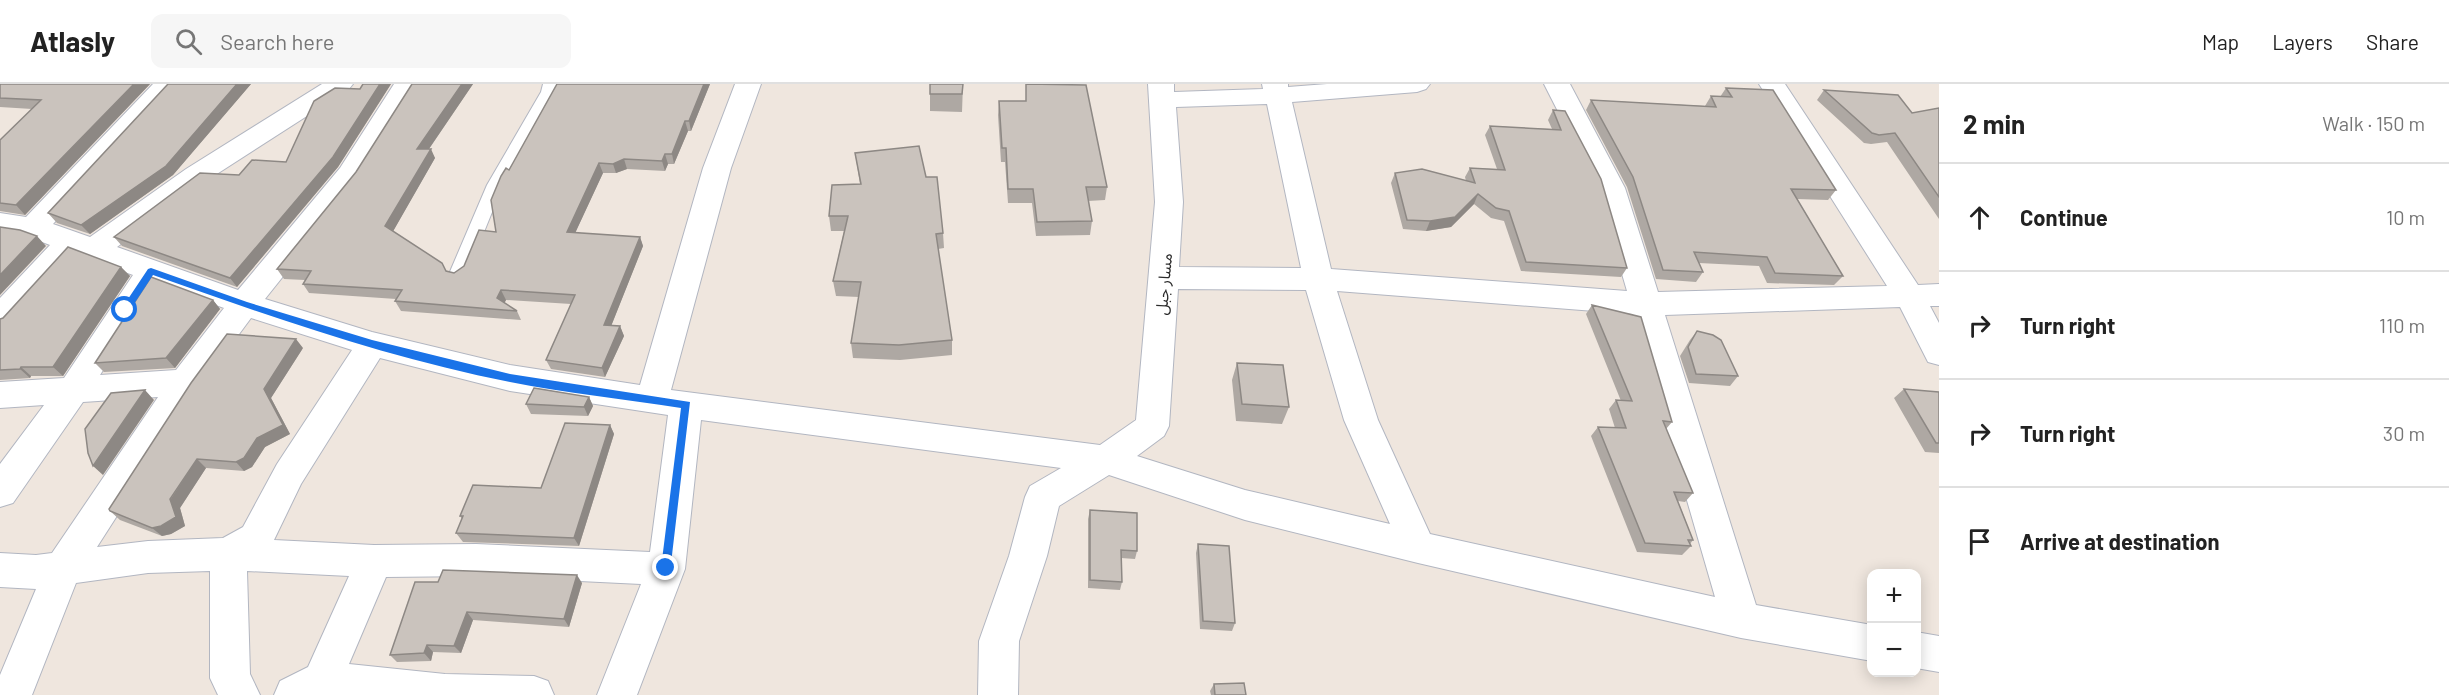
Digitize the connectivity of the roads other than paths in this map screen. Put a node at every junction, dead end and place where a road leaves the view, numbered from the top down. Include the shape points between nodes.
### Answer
1 (167, 84) edge
2 (340, 84) edge
3 (407, 84) edge
4 (550, 84) edge
5 (748, 84) edge
6 (1418, 84) edge
7 (1557, 84) edge
8 (1772, 84) edge
9 (1276, 90) edge
10 (1162, 92) edge
11 (0, 223) edge
12 (33, 228) junction
13 (82, 245) junction
14 (151, 271) junction
15 (458, 274) edge
16 (1163, 278) junction
17 (1318, 279) junction
18 (1909, 295) junction
19 (1939, 295) edge
20 (244, 304) junction
21 (1647, 304) junction
22 (0, 318) edge
23 (372, 344) junction
24 (1939, 353) edge
25 (185, 382) junction
26 (74, 389) junction
27 (0, 395) edge
28 (669, 402) junction
29 (1105, 460) junction
30 (0, 492) edge
31 (1418, 547) junction
32 (228, 554) junction
33 (375, 561) junction
34 (666, 568) junction
35 (63, 569) junction
36 (0, 570) edge
37 (1741, 620) junction
38 (1867, 642) edge
39 (1921, 651) edge
40 (1939, 654) edge
41 (308, 688) edge
42 (12, 695) edge
43 (240, 695) edge
44 (534, 695) edge
45 (617, 695) edge
46 (998, 695) edge

1 - 12 street
2 - 13 street
3 - 20 street via 350,174
4 - 15 lane via 495,184
5 - 28 street via 717,168
6 - 9 street
7 - 21 street via 1611,188
8 - 18 street
9 - 10 street
9 - 17 street
10 - 16 street, مسار جبل via 1169,202
11 - 12 street
12 - 13 street
13 - 14 street
13 - 22 street
14 - 20 street
14 - 26 street
16 - 17 street
16 - 29 street, مسار جبل via 1152,426
17 - 21 street
17 - 31 street via 1361,420
18 - 19 street
18 - 21 street
18 - 24 street
20 - 23 street
20 - 25 street
21 - 37 street
23 - 28 street via 510,378
23 - 32 street via 290,474 258,538
25 - 26 street
25 - 35 street
26 - 27 street
26 - 30 street
28 - 29 street
28 - 34 street
29 - 31 street via 1245,505
29 - 46 street, مسار جبل via 1043,497 999,641
31 - 37 street
32 - 33 street
32 - 35 street via 148,557
32 - 43 street via 230,678
33 - 34 street via 476,560
33 - 41 street
34 - 45 street
35 - 36 street
35 - 42 street
37 - 38 street
39 - 40 street
41 - 44 street

